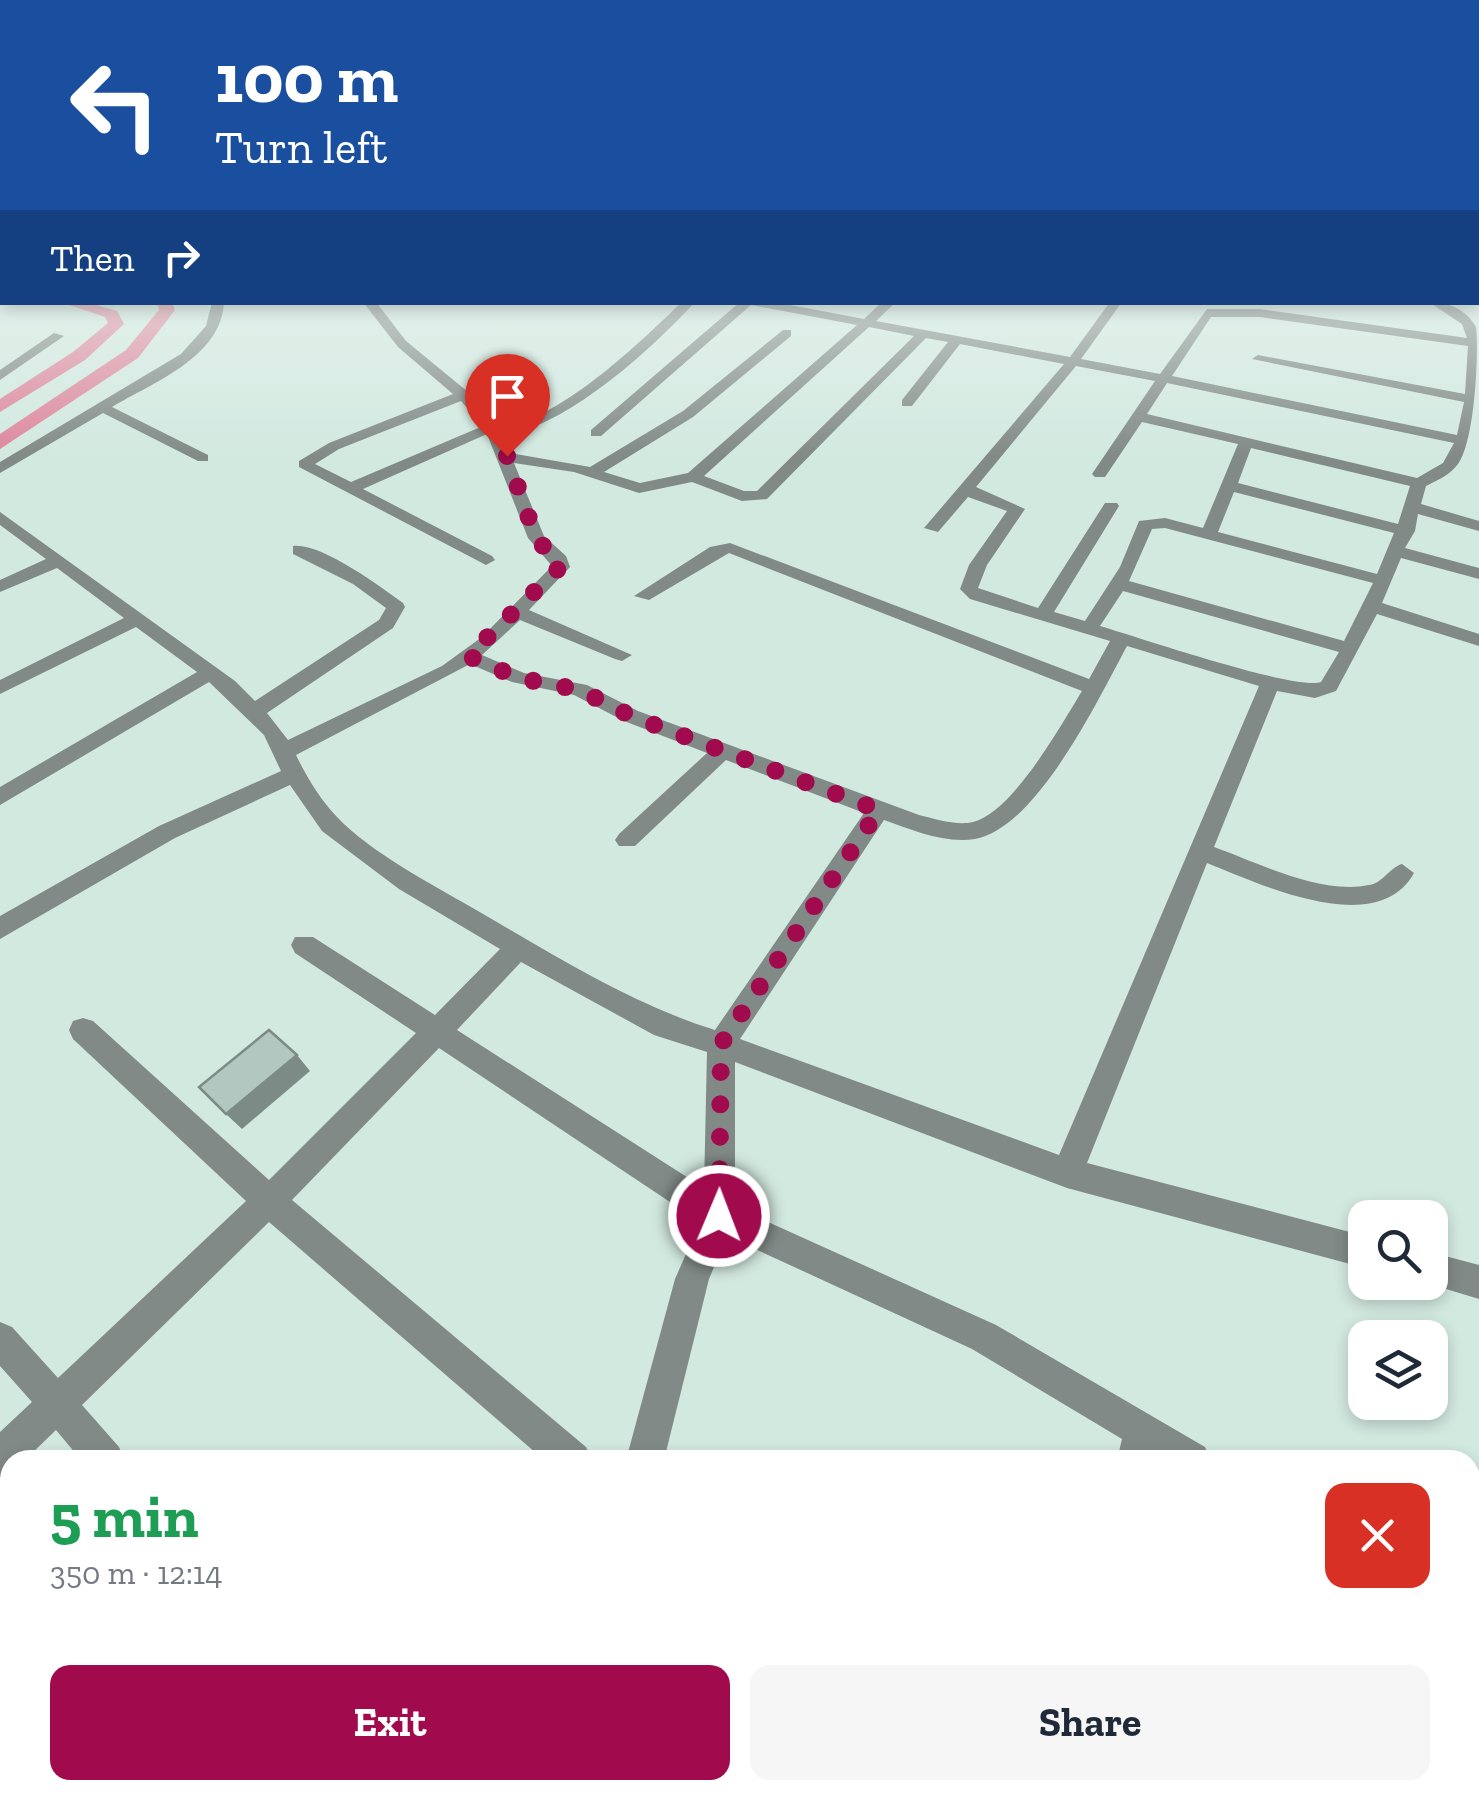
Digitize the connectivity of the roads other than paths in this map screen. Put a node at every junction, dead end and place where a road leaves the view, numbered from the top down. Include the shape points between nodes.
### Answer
1 (218, 305) edge
2 (371, 305) edge
3 (685, 305) edge
4 (746, 305) edge
5 (769, 305) edge
6 (887, 305) edge
7 (1115, 305) edge
8 (1442, 305) edge
9 (1442, 305) edge
10 (868, 321) junction
11 (1472, 325) junction
12 (787, 333) dead end
13 (922, 334) junction
14 (58, 336) dead end
15 (956, 341) junction
16 (1258, 359) dead end
17 (1072, 363) junction
18 (0, 376) edge
19 (1162, 378) junction
20 (463, 395) junction
21 (1472, 399) junction
22 (906, 402) dead end
23 (100, 406) junction
24 (1141, 417) junction
25 (493, 431) junction
26 (596, 434) dead end
27 (1247, 440) junction
28 (1463, 441) junction
29 (507, 456) junction
30 (203, 458) dead end
31 (0, 468) edge
32 (592, 473) junction
33 (1100, 474) dead end
34 (693, 477) junction
35 (1419, 483) junction
36 (1226, 485) junction
37 (968, 487) junction
38 (351, 488) junction
39 (1112, 506) dead end
40 (1412, 508) junction
41 (0, 517) edge
42 (1479, 526) edge
43 (932, 528) dead end
44 (1407, 531) junction
45 (1209, 535) junction
46 (299, 550) dead end
47 (1392, 550) junction
48 (486, 560) dead end
49 (57, 561) junction
50 (1479, 574) edge
51 (1381, 580) junction
52 (1118, 584) junction
53 (0, 587) edge
54 (644, 596) dead end
55 (1371, 606) junction
56 (515, 611) junction
57 (1045, 612) junction
58 (136, 619) junction
59 (1090, 626) junction
60 (1123, 636) junction
61 (1479, 640) edge
62 (1351, 649) junction
63 (622, 655) dead end
64 (468, 656) junction
65 (210, 673) junction
66 (1270, 683) junction
67 (0, 688) edge
68 (1093, 688) junction
69 (254, 712) junction
70 (724, 751) junction
71 (288, 763) junction
72 (0, 797) edge
73 (879, 810) junction
74 (627, 840) dead end
75 (1200, 850) junction
76 (1402, 873) dead end
77 (0, 930) edge
78 (304, 945) dead end
79 (519, 947) junction
80 (83, 1030) dead end
81 (439, 1030) junction
82 (721, 1044) junction
83 (1066, 1173) junction
84 (269, 1201) junction
85 (719, 1216) junction
86 (1348, 1248) edge
87 (1448, 1274) edge
88 (1479, 1282) edge
89 (0, 1340) edge
90 (57, 1406) junction
91 (1139, 1445) edge
92 (9, 1450) edge
93 (97, 1450) edge
94 (561, 1450) edge
95 (649, 1450) edge

1 - 23 street via 195,349
2 - 20 street via 402,344
3 - 25 street via 532,426
4 - 26 street
5 - 10 street
6 - 10 street
7 - 17 street
8 - 11 street
9 - 11 street
10 - 13 street
10 - 34 street
11 - 19 street via 1215,311 1200,319
11 - 21 street
12 - 32 street via 688,414
13 - 15 street
13 - 34 street via 768,492 742,496
14 - 18 street
15 - 17 street
15 - 22 street
16 - 21 street
17 - 19 street
17 - 37 street
19 - 24 street
19 - 28 street
20 - 25 street
20 - 38 street via 306,460 308,469
21 - 28 street
23 - 30 street
23 - 31 street
24 - 27 street
24 - 33 street
25 - 29 street
25 - 38 street
27 - 35 street
27 - 36 street
28 - 35 street via 1447,468
29 - 32 street
29 - 56 street via 536,538 561,566
32 - 34 street via 639,488
35 - 40 street
36 - 44 street
36 - 45 street
37 - 43 street
37 - 57 street via 1016,509 969,588
38 - 48 street
39 - 57 street
40 - 42 street
40 - 44 street
41 - 49 street
44 - 47 street
45 - 51 street
45 - 52 street via 1145,526
46 - 69 street via 359,580 396,607 395,614
47 - 50 street
47 - 51 street
49 - 53 street
49 - 58 street
51 - 55 street
52 - 59 street
52 - 62 street
54 - 68 street via 730,548
55 - 61 street
55 - 62 street
56 - 63 street
56 - 64 street
57 - 59 street
58 - 65 street
58 - 67 street
59 - 60 street
60 - 66 street
60 - 68 street
62 - 66 street via 1324,691
64 - 70 street via 519,678 580,690
64 - 71 street
65 - 69 street
65 - 72 street
66 - 75 street
68 - 73 street via 1006,816 979,830 942,830
69 - 71 street via 274,731
70 - 73 street
70 - 74 street
71 - 77 street
71 - 79 street via 330,825 408,882
73 - 82 street
75 - 76 street via 1276,878 1358,896 1383,892
75 - 83 street
78 - 81 street
79 - 81 street
79 - 82 street via 664,1026
80 - 84 street
81 - 84 street
81 - 85 street
82 - 83 street
82 - 85 street
83 - 86 street
84 - 90 street
84 - 94 street
85 - 91 street via 984,1338
85 - 95 street via 692,1279
87 - 88 street
89 - 90 street
90 - 92 street
90 - 93 street

